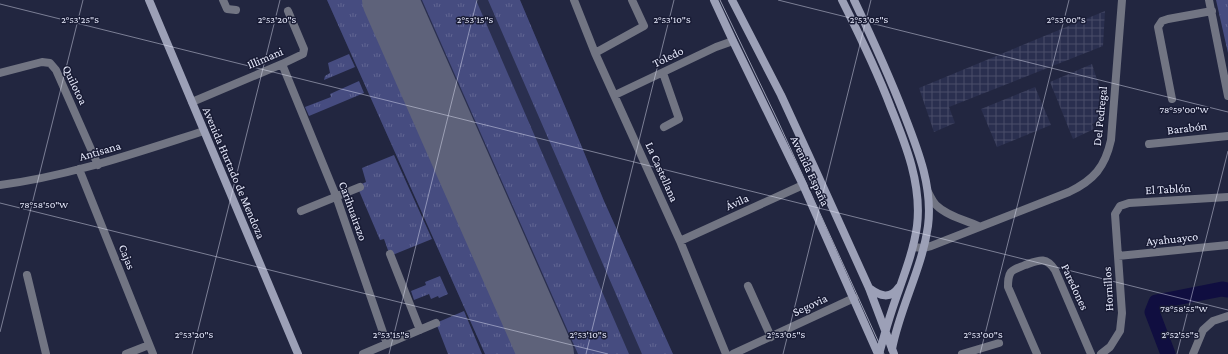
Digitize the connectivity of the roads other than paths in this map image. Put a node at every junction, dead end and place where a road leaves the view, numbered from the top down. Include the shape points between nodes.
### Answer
1 (149, 0) edge
2 (223, 0) edge
3 (574, 0) edge
4 (632, 0) edge
5 (714, 0) edge
6 (732, 0) edge
7 (842, 0) edge
8 (854, 0) edge
9 (1122, 0) edge
10 (1209, 0) edge
11 (236, 10) dead end
12 (288, 11) dead end
13 (1212, 11) junction
14 (733, 41) junction
15 (596, 53) junction
16 (880, 54) junction
17 (871, 59) junction
18 (282, 64) junction
19 (1225, 67) edge
20 (663, 72) junction
21 (0, 73) edge
22 (615, 96) junction
23 (1228, 96) edge
24 (1172, 99) dead end
25 (192, 102) junction
26 (664, 127) dead end
27 (204, 131) junction
28 (1228, 136) edge
29 (1149, 144) dead end
30 (98, 165) junction
31 (79, 169) junction
32 (0, 185) edge
33 (804, 185) junction
34 (360, 187) dead end
35 (928, 191) junction
36 (336, 196) junction
37 (1228, 197) edge
38 (301, 211) dead end
39 (1115, 214) joint
40 (978, 226) junction
41 (680, 241) junction
42 (1228, 245) edge
43 (913, 248) junction
44 (923, 248) junction
45 (390, 254) dead end
46 (1118, 256) junction
47 (27, 275) dead end
48 (901, 285) junction
49 (748, 286) dead end
50 (869, 288) junction
51 (854, 298) junction
52 (1228, 316) edge
53 (436, 323) dead end
54 (420, 330) junction
55 (886, 332) junction
56 (771, 337) junction
57 (387, 344) junction
58 (999, 344) dead end
59 (149, 345) junction
60 (893, 352) edge
61 (46, 354) edge
62 (126, 354) edge
63 (153, 354) edge
64 (298, 354) edge
65 (363, 354) edge
66 (726, 354) edge
67 (733, 354) edge
68 (878, 354) edge
69 (962, 354) edge
70 (1037, 354) edge
71 (1091, 354) edge
72 (1101, 354) edge
73 (1193, 354) edge

1 - 25 main road, Avenida Hurtado de Mendoza
2 - 11 street via 227,9
3 - 15 street, La Castellana
4 - 15 street via 644,26
5 - 14 main road, Avenida España
6 - 50 main road, Avenida España via 783,99
7 - 17 main road
8 - 16 main road
9 - 40 street, Del Pedregal via 1111,140 1102,166 1091,179 1069,192
10 - 13 street
12 - 18 street, Illimani via 304,52
13 - 19 street
13 - 24 street via 1168,19 1162,21 1158,27
14 - 20 street, Toledo
14 - 33 main road, Avenida España
15 - 22 street, La Castellana
16 - 17 main road
16 - 35 main road via 910,127
17 - 43 main road via 906,148 915,180 918,213
18 - 25 street, Illimani
18 - 36 street, Carihuairazo
19 - 23 street
20 - 22 street, Toledo
20 - 26 street via 679,119
21 - 30 street, Quilotoa via 42,62 50,63 56,70
22 - 41 street, La Castellana
25 - 27 main road, Avenida Hurtado de Mendoza
27 - 30 street, Antisana
27 - 64 main road, Avenida Hurtado de Mendoza
28 - 29 street, Barabón
30 - 31 street, Antisana
31 - 32 street, Antisana
31 - 59 street, Cajas
33 - 41 street, Ávila
33 - 51 main road, Avenida España
34 - 36 street
35 - 40 street via 940,208
35 - 44 main road via 929,217
36 - 38 street
36 - 57 street, Carihuairazo
37 - 39 street, El Tablón via 1129,203 1120,206
39 - 46 street, Hornillos
40 - 44 street, Del Pedregal
41 - 66 street, La Castellana
42 - 46 street, Ayahuayco
43 - 44 street
43 - 48 main road
44 - 60 main road via 898,327
45 - 54 street
46 - 72 street, Hornillos via 1122,313 1120,331 1110,347
47 - 61 street
48 - 50 main road via 891,295 879,294
48 - 55 main road
49 - 56 street
50 - 55 main road, Avenida España
51 - 56 street, Segovia
51 - 68 main road, Avenida España
52 - 73 street via 1213,321 1203,330
53 - 54 street
54 - 57 street
55 - 60 main road, Avenida España
55 - 68 main road
56 - 67 street, Segovia
57 - 65 street
58 - 69 street
59 - 62 street
59 - 63 street, Cajas
70 - 71 street, Paredones via 1008,287 1008,279 1012,271 1040,260 1047,261 1055,270

